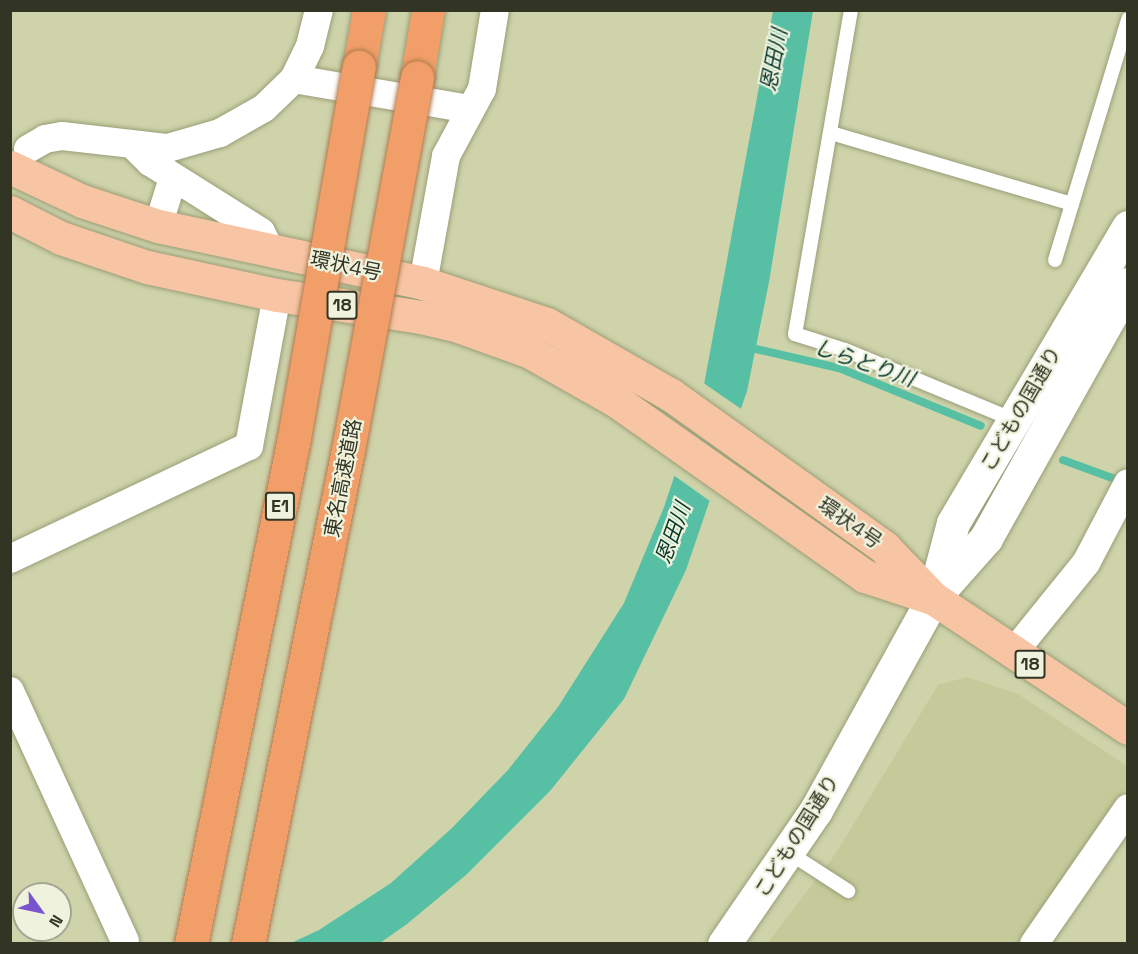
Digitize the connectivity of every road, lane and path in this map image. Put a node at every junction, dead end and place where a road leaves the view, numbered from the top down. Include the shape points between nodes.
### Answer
1 (319, 10) edge
2 (369, 10) edge
3 (428, 10) edge
4 (495, 10) edge
5 (851, 10) edge
6 (1128, 19) edge
7 (294, 79) junction
8 (470, 109) junction
9 (831, 134) junction
10 (134, 146) junction
11 (19, 158) edge
12 (173, 178) junction
13 (1072, 204) junction
14 (10, 212) edge
15 (158, 226) junction
16 (1128, 227) edge
17 (270, 250) junction
18 (1055, 260) dead end
19 (423, 283) junction
20 (1128, 284) edge
21 (278, 295) junction
22 (1014, 420) junction
23 (1125, 496) edge
24 (10, 559) edge
25 (933, 598) junction
26 (1013, 653) junction
27 (10, 691) edge
28 (1128, 728) edge
29 (1128, 808) edge
30 (788, 852) junction
31 (848, 891) dead end
32 (125, 941) dead end
33 (191, 944) edge
34 (249, 944) edge
35 (724, 944) edge
36 (1034, 944) edge

1 - 7 street via 310,46
2 - 33 highway, E1, bridge via 294,438
3 - 34 highway, 東名高速道路, bridge via 348,450
4 - 8 street via 482,89
5 - 9 lane
6 - 13 lane
7 - 8 street
7 - 10 street via 264,108 220,133 168,148
8 - 19 street via 446,156
9 - 13 lane
9 - 22 lane via 795,334 845,350
10 - 11 street via 62,136 45,139
10 - 12 street
11 - 15 main road, 環状4号 / 18 via 82,201
12 - 15 street
12 - 17 street via 261,232
13 - 18 lane
14 - 21 main road, 環状4号 / 18 via 61,238 147,267
15 - 17 main road, 環状4号 / 18
16 - 22 main road, こどもの国通り
17 - 19 main road, 環状4号 / 18
19 - 25 main road, 環状4号 / 18 via 547,324 671,395 884,547
20 - 25 main road, こどもの国通り via 986,538
21 - 24 street via 249,446
21 - 25 main road, 環状4号 / 18 via 420,316 496,339 590,384 865,576
22 - 25 main road, こどもの国通り via 953,523
23 - 26 street via 1086,563
25 - 26 main road, 環状4号 / 18
25 - 30 main road, こどもの国通り
26 - 28 main road, 環状4号 / 18
27 - 32 street
29 - 36 street
30 - 31 lane
30 - 35 main road, こどもの国通り

